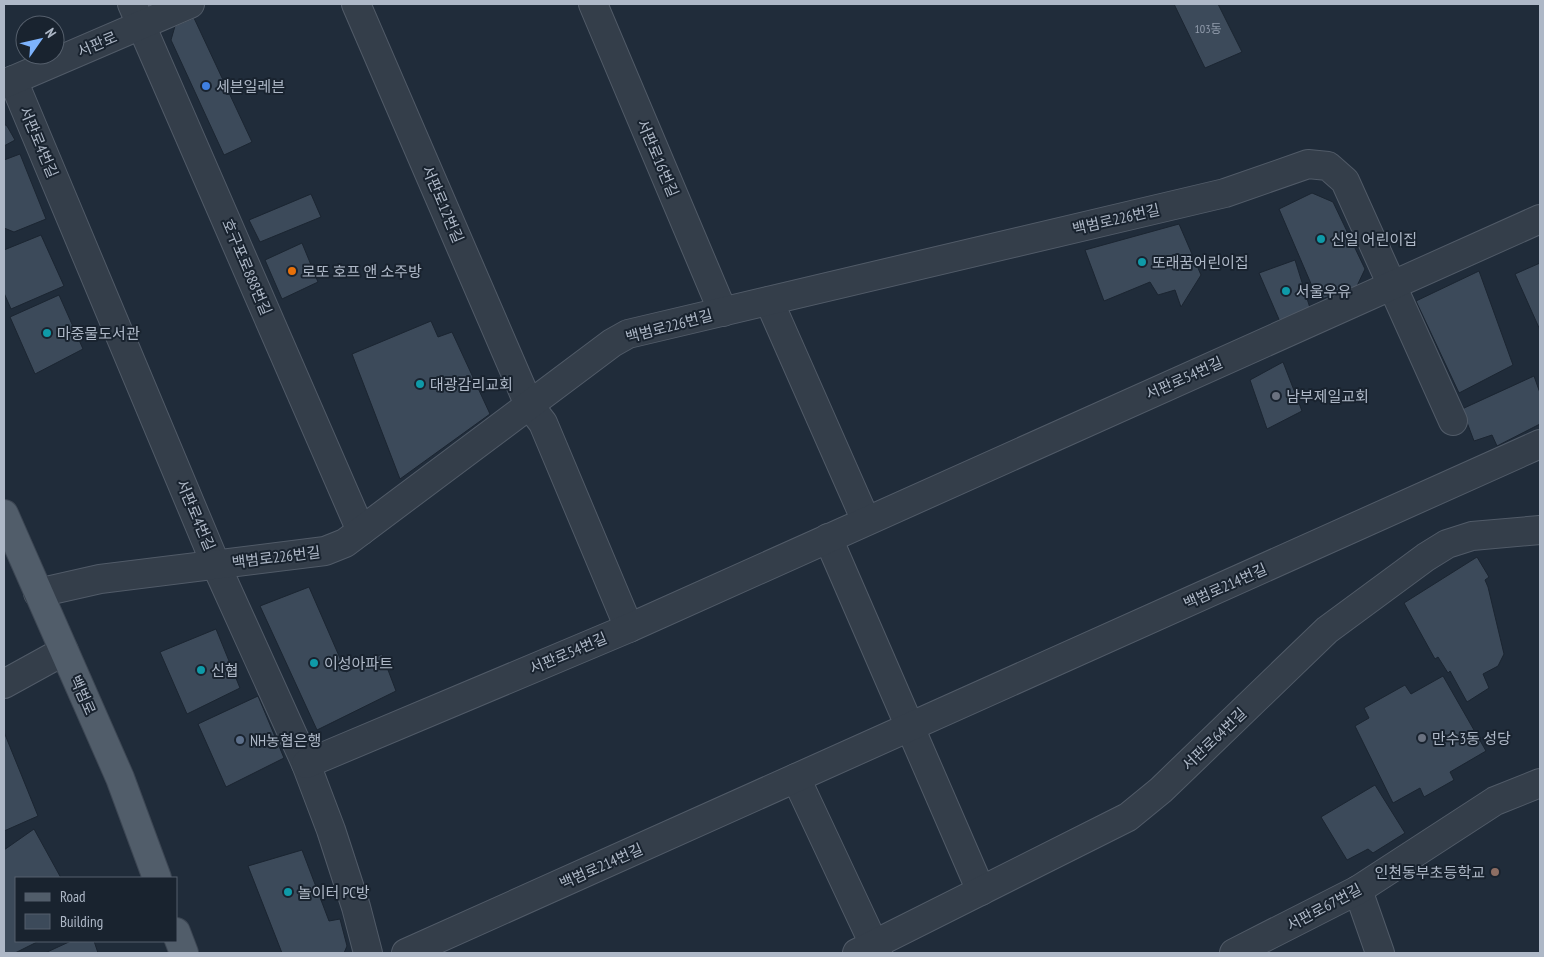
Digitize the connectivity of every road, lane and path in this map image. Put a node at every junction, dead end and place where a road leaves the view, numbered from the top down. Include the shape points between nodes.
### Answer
1 (190, 4) edge
2 (356, 4) edge
3 (593, 4) edge
4 (137, 14) edge
5 (9, 82) edge
6 (1540, 219) edge
7 (1392, 285) junction
8 (769, 301) junction
9 (723, 312) junction
10 (529, 405) junction
11 (1453, 421) dead end
12 (1540, 444) edge
13 (4, 514) edge
14 (866, 521) junction
15 (1540, 530) edge
16 (361, 531) junction
17 (828, 538) junction
18 (216, 565) junction
19 (38, 593) junction
20 (628, 628) junction
21 (64, 650) junction
22 (4, 684) edge
23 (910, 727) junction
24 (306, 764) junction
25 (796, 778) junction
26 (1540, 783) edge
27 (156, 877) edge
28 (1358, 890) junction
29 (981, 891) junction
30 (178, 937) edge
31 (870, 950) edge
32 (184, 953) edge
33 (368, 953) edge
34 (406, 953) edge
35 (1234, 953) edge
36 (1380, 953) edge

1 - 4 lane, 서판로
2 - 10 lane, 서판로12번길
3 - 9 lane, 서판로16번길
4 - 5 lane, 서판로
4 - 16 lane, 호구포로888번길
5 - 18 lane, 서판로4번길
6 - 7 lane, 서판로54번길
7 - 8 lane, 백범로226번길 via 1345,181 1328,166 1308,164 1225,193
7 - 11 lane, 백범로226번길
7 - 14 lane, 서판로54번길
8 - 9 lane, 백범로226번길
8 - 14 lane
9 - 10 lane, 백범로226번길 via 628,334
10 - 16 lane, 백범로226번길
10 - 20 lane via 543,423
12 - 23 lane, 백범로214번길
13 - 19 main road, 백범로
14 - 17 lane, 서판로54번길
15 - 29 lane, 서판로64번길 via 1472,536 1447,544 1433,553 1327,630 1161,790 1128,817
16 - 18 lane, 백범로226번길 via 345,543 325,551
17 - 20 lane, 서판로54번길
17 - 23 lane
18 - 19 lane, 백범로226번길 via 100,579
18 - 24 lane, 서판로4번길
19 - 21 main road, 백범로
20 - 24 lane, 서판로54번길
21 - 22 lane
21 - 27 main road, 백범로 via 120,778
23 - 25 lane, 백범로214번길
23 - 29 lane
24 - 33 lane, 서판로4번길 via 356,906
25 - 31 lane
25 - 34 lane, 백범로214번길
26 - 28 lane, 서판로67번길 via 1495,801
28 - 35 lane, 서판로67번길
28 - 36 lane
29 - 31 lane, 서판로64번길
30 - 32 main road

